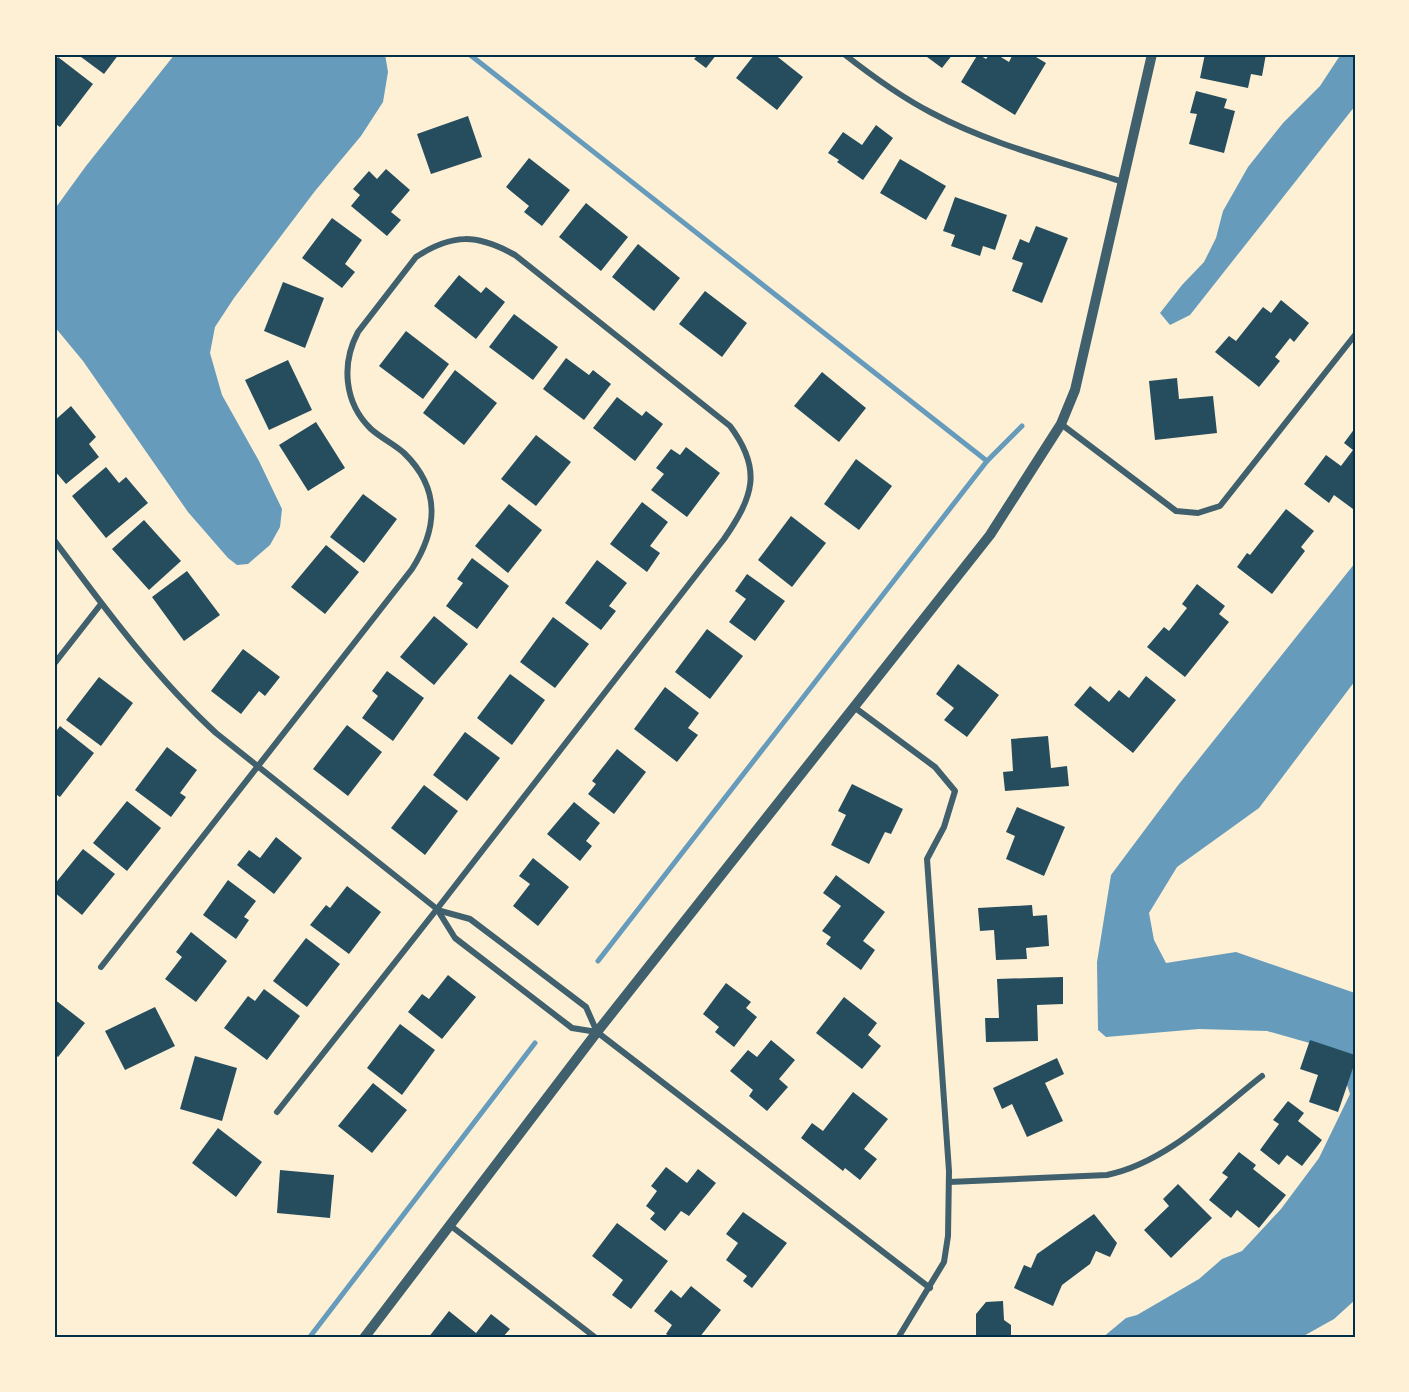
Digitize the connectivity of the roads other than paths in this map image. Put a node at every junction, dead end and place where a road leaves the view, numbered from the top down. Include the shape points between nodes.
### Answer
1 (844, 54) edge
2 (1152, 54) edge
3 (1123, 182) junction
4 (1355, 335) edge
5 (1061, 424) junction
6 (54, 540) edge
7 (101, 604) junction
8 (54, 664) edge
9 (854, 707) junction
10 (259, 767) junction
11 (437, 909) junction
12 (101, 967) dead end
13 (597, 1032) junction
14 (1262, 1076) dead end
15 (277, 1112) dead end
16 (949, 1182) junction
17 (451, 1226) junction
18 (930, 1288) junction
19 (364, 1338) edge
20 (596, 1338) edge
21 (898, 1338) edge

1 - 3 street via 932,113 994,140
2 - 3 street
3 - 5 street via 1075,390
4 - 5 street via 1220,506 1198,513 1176,511
5 - 9 street via 990,535
6 - 7 street
7 - 8 street
7 - 10 street via 183,702
9 - 13 street
9 - 16 street via 935,767 955,791 944,827 927,860
10 - 11 street
10 - 11 street via 412,569 431,530 427,485 404,454 371,429 351,398 346,364 351,345 416,257 454,239 495,244 730,426 747,455 750,491 741,514 724,539
10 - 12 street
11 - 13 street via 455,938 572,1028
11 - 13 street via 470,919 586,1007
11 - 15 street
13 - 17 street
13 - 18 street
14 - 16 street via 1174,1144 1128,1171
16 - 18 street via 944,1262
17 - 19 street
17 - 20 street
18 - 21 street

